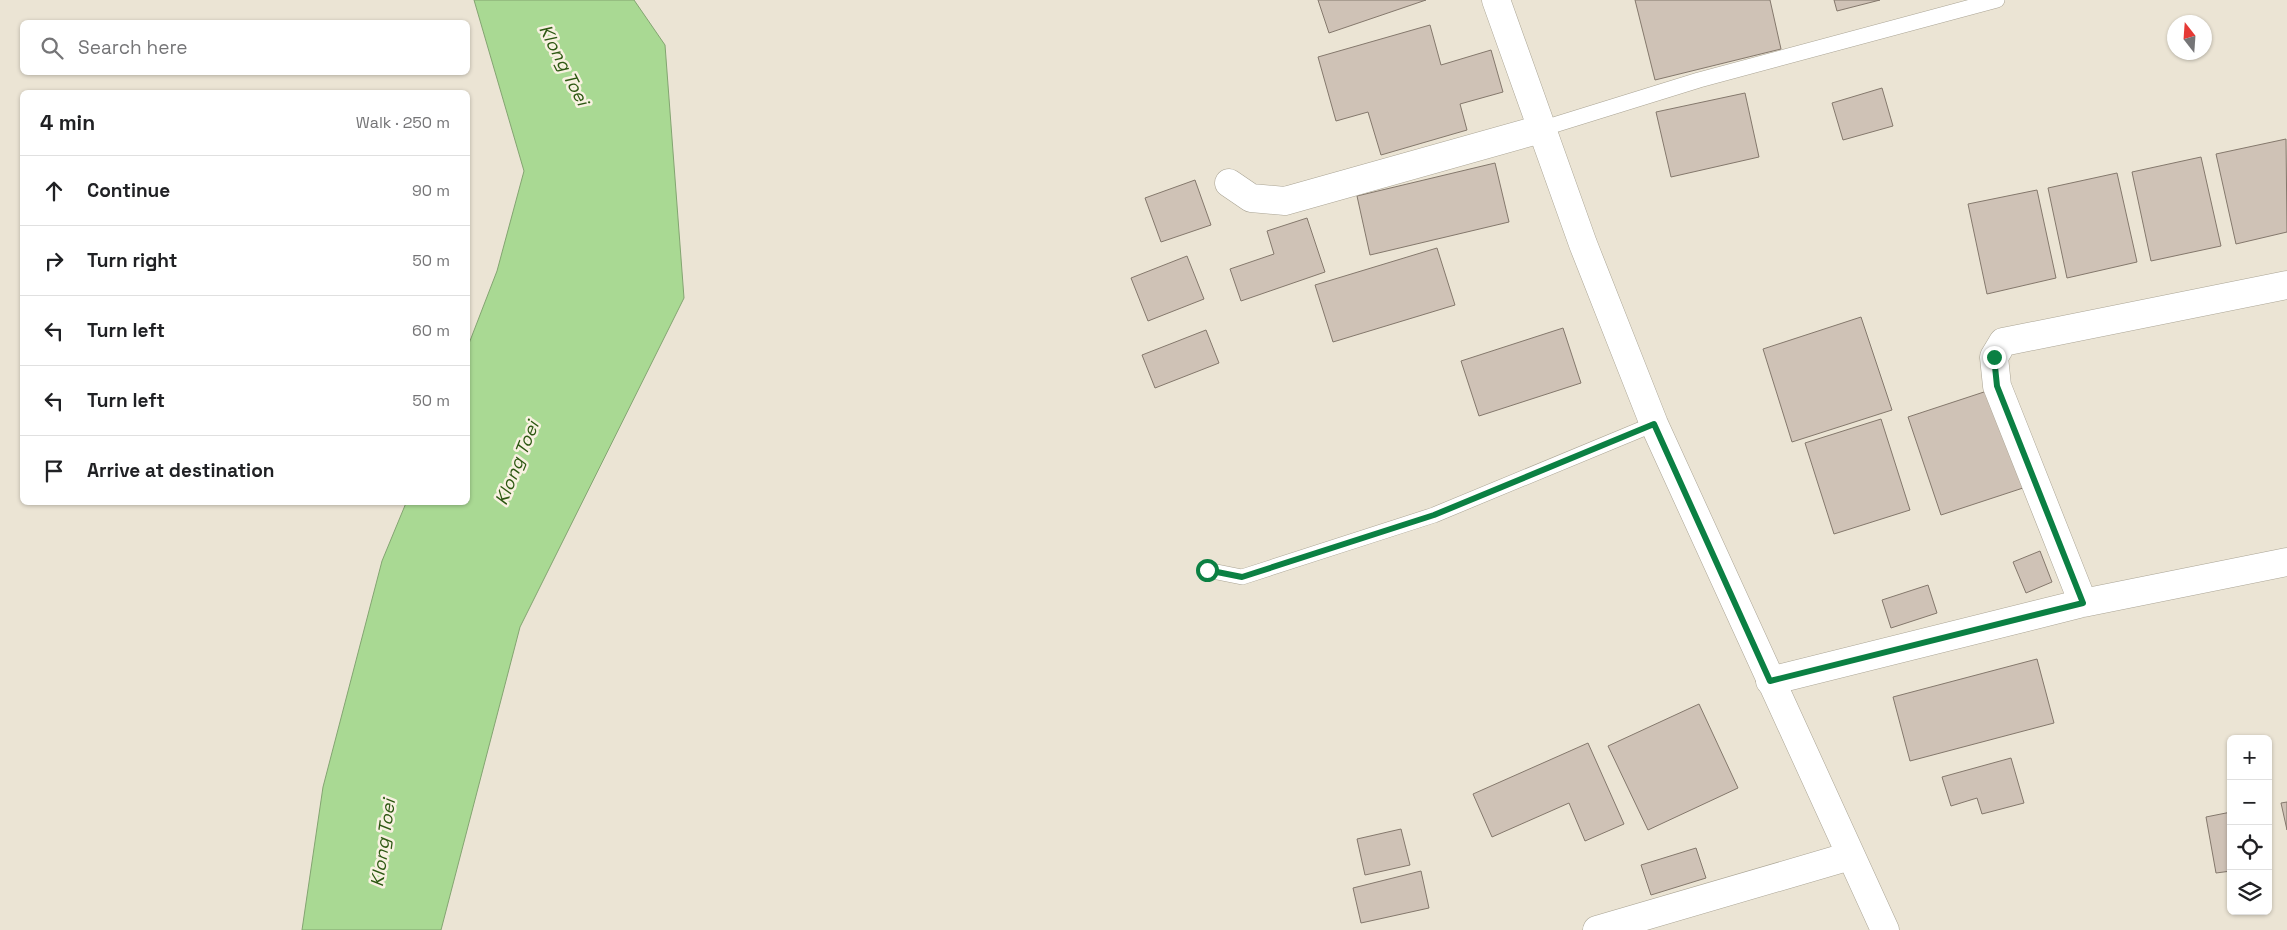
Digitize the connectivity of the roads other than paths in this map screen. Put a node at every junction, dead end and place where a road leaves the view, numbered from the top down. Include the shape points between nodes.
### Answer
1 (1496, 0) edge
2 (1997, 0) edge
3 (1541, 129) junction
4 (1229, 183) dead end
5 (2287, 285) edge
6 (1654, 424) junction
7 (2287, 562) edge
8 (1207, 570) dead end
9 (2083, 603) junction
10 (1770, 681) junction
11 (1850, 856) junction
12 (1596, 930) edge
13 (1886, 930) edge

1 - 3 street
2 - 3 lane via 1699,80
3 - 4 street via 1285,201 1251,198
3 - 6 street
5 - 9 street via 2003,342 1994,357 1997,386
6 - 8 lane via 1434,515 1242,577
6 - 10 street
7 - 9 street
9 - 10 street
10 - 11 street
11 - 12 street
11 - 13 street

